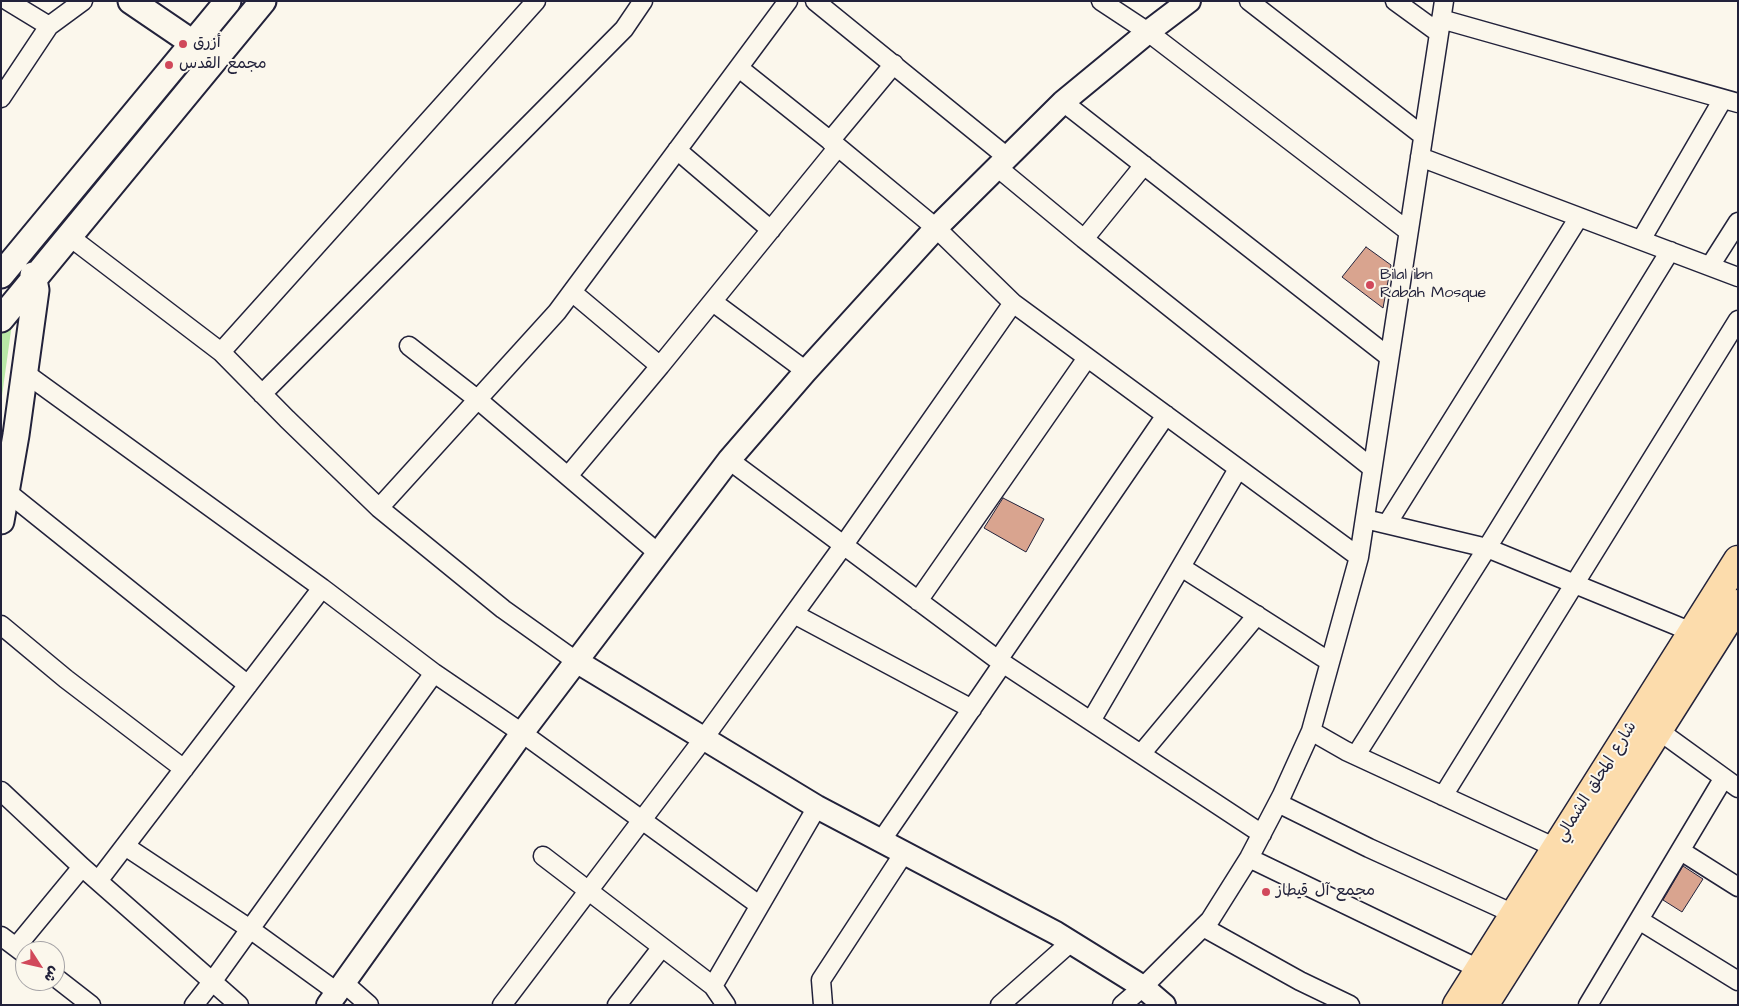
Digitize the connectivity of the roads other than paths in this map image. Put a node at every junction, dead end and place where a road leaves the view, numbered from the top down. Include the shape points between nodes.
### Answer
1 (8, 1) edge
2 (83, 1) edge
3 (131, 1) edge
4 (228, 1) edge
5 (264, 1) edge
6 (536, 1) edge
7 (642, 1) edge
8 (788, 1) edge
9 (1101, 1) edge
10 (1189, 1) edge
11 (1249, 1) edge
12 (1395, 1) edge
13 (1444, 1) edge
14 (823, 4) edge
15 (49, 26) junction
16 (1440, 26) junction
17 (1148, 32) junction
18 (193, 43) junction
19 (216, 59) junction
20 (894, 64) junction
21 (739, 68) junction
22 (1, 98) edge
23 (1730, 101) edge
24 (1063, 102) junction
25 (1422, 135) junction
26 (834, 144) junction
27 (677, 150) junction
28 (1420, 157) junction
29 (1002, 162) junction
30 (1144, 165) junction
31 (1579, 217) junction
32 (1738, 222) edge
33 (936, 228) junction
34 (771, 230) junction
35 (1408, 231) junction
36 (70, 237) junction
37 (1084, 239) junction
38 (1641, 240) junction
39 (26, 246) junction
40 (1670, 251) junction
41 (1710, 266) junction
42 (1, 275) edge
43 (1738, 277) edge
44 (34, 280) junction
45 (572, 292) junction
46 (712, 302) junction
47 (1013, 304) junction
48 (1, 319) edge
49 (1738, 320) edge
50 (409, 346) dead end
51 (222, 352) junction
52 (1389, 357) junction
53 (1087, 358) junction
54 (660, 366) junction
55 (806, 372) junction
56 (25, 373) junction
57 (262, 394) junction
58 (478, 400) junction
59 (1166, 415) junction
60 (729, 460) junction
61 (1372, 468) junction
62 (1238, 469) junction
63 (568, 476) junction
64 (6, 491) junction
65 (379, 508) junction
66 (1365, 519) junction
67 (1, 521) edge
68 (1387, 524) junction
69 (843, 546) junction
70 (1487, 548) junction
71 (658, 553) junction
72 (1358, 557) junction
73 (1738, 560) edge
74 (1182, 567) junction
75 (1574, 584) junction
76 (322, 588) junction
77 (918, 601) junction
78 (1738, 604) edge
79 (794, 614) junction
80 (1257, 615) junction
81 (1, 625) edge
82 (1692, 632) junction
83 (576, 661) junction
84 (1001, 662) junction
85 (1330, 662) junction
86 (434, 673) junction
87 (248, 685) junction
88 (972, 709) junction
89 (1091, 721) junction
90 (1658, 730) junction
91 (1311, 732) junction
92 (522, 733) junction
93 (704, 738) junction
94 (1141, 754) junction
95 (1356, 755) junction
96 (184, 769) junction
97 (1731, 783) edge
98 (1, 791) edge
99 (1443, 796) junction
100 (1278, 803) junction
101 (817, 807) junction
102 (642, 820) junction
103 (1262, 834) junction
104 (881, 841) junction
105 (125, 846) junction
106 (1556, 848) junction
107 (1681, 850) junction
108 (904, 853) junction
109 (543, 856) dead end
110 (1249, 858) junction
111 (82, 867) junction
112 (98, 881) junction
113 (1738, 887) edge
114 (589, 890) junction
115 (759, 905) junction
116 (1514, 914) junction
117 (1639, 920) junction
118 (1203, 927) junction
119 (250, 929) junction
120 (1, 936) edge
121 (28, 941) edge
122 (1071, 942) junction
123 (15, 946) edge
124 (662, 947) junction
125 (1480, 969) junction
126 (1738, 981) edge
127 (212, 982) junction
128 (65, 985) edge
129 (713, 986) junction
130 (1143, 987) junction
131 (336, 993) edge
132 (91, 1005) edge
133 (194, 1005) edge
134 (238, 1005) edge
135 (369, 1005) edge
136 (502, 1005) edge
137 (617, 1005) edge
138 (726, 1005) edge
139 (823, 1005) edge
140 (1000, 1005) edge
141 (1122, 1005) edge
142 (1164, 1005) edge
143 (1350, 1005) edge
144 (1457, 1005) edge
145 (1484, 1005) edge
146 (1588, 1005) edge

1 - 15 street
2 - 15 street
3 - 18 main road
4 - 18 main road
5 - 19 main road
6 - 51 street
7 - 57 street via 624,29
8 - 21 street
9 - 17 street
10 - 17 street
11 - 25 street
12 - 16 street
13 - 16 street
14 - 20 street
15 - 22 street
16 - 23 street
16 - 25 street
17 - 24 street
17 - 35 street
18 - 19 main road
18 - 39 main road
19 - 36 main road
20 - 26 street
20 - 29 street
21 - 26 street
21 - 27 street
23 - 38 street
24 - 29 street
24 - 30 street
25 - 28 street
26 - 33 street
26 - 34 street
27 - 34 street
27 - 45 street
28 - 31 street
28 - 35 street
29 - 33 street
29 - 37 street
30 - 37 street
30 - 52 street
31 - 38 street
31 - 68 street
32 - 41 street
33 - 47 street
33 - 55 street
34 - 46 street
35 - 52 street
36 - 44 main road
36 - 51 street
37 - 61 street
38 - 40 street
39 - 42 main road
39 - 44 main road
40 - 41 street
40 - 70 street
41 - 43 street
44 - 48 main road
44 - 56 main road via 36,290
45 - 54 street
45 - 58 street
46 - 54 street
46 - 55 street
47 - 53 street
47 - 69 street
49 - 75 street
50 - 58 street
51 - 57 street
52 - 61 street
53 - 59 street
53 - 77 street
54 - 63 street
55 - 60 street
56 - 64 main road
56 - 76 street
57 - 65 street
58 - 63 street
58 - 65 street
59 - 62 street
59 - 84 street
60 - 69 street
60 - 71 street
61 - 66 street
62 - 72 street
62 - 74 street
63 - 71 street
64 - 67 main road
64 - 87 street
65 - 83 street via 503,609
66 - 68 street
66 - 72 street
68 - 70 street
69 - 77 street
69 - 79 street
70 - 75 street
70 - 95 street
71 - 83 street
72 - 85 street
73 - 82 highway, شارع المحلق الشمالي
74 - 80 street
74 - 89 street
75 - 82 street
75 - 99 street
76 - 86 street
76 - 87 street
77 - 84 street
78 - 90 highway, شارع المحلق الشمالي
79 - 88 street
79 - 93 street
80 - 85 street
80 - 94 street
81 - 96 street
82 - 106 highway, شارع المحلق الشمالي
83 - 92 street
83 - 93 street
84 - 88 street
84 - 89 street
85 - 91 street
86 - 92 street
86 - 119 street
87 - 96 street
88 - 104 street
89 - 94 street
90 - 97 street
90 - 145 highway, شارع المحلق الشمالي
91 - 95 street
91 - 100 street
92 - 102 street
92 - 131 street
93 - 101 street
93 - 102 street
94 - 103 street
95 - 99 street
96 - 105 street
97 - 107 street
98 - 111 street
99 - 106 street
100 - 103 street
100 - 116 street
101 - 104 street
101 - 115 street
102 - 114 street
102 - 115 street
103 - 110 street
104 - 108 street
105 - 112 street
105 - 119 street
106 - 116 highway, شارع المحلق الشمالي
107 - 113 street
107 - 117 street
108 - 122 street
108 - 139 street via 821,980
109 - 114 street
110 - 118 street
110 - 125 street
111 - 112 street
111 - 121 street
112 - 127 street
114 - 124 street
114 - 136 street
115 - 129 street
116 - 125 highway, شارع المحلق الشمالي
117 - 126 street
117 - 146 street
118 - 130 street
118 - 143 street
119 - 127 street
119 - 131 street
120 - 123 street
122 - 130 street
122 - 140 street
124 - 129 street
124 - 137 street
125 - 144 highway, شارع المحلق الشمالي
127 - 133 street
127 - 134 street
128 - 132 street
129 - 138 street
130 - 141 street
130 - 142 street
131 - 135 street

